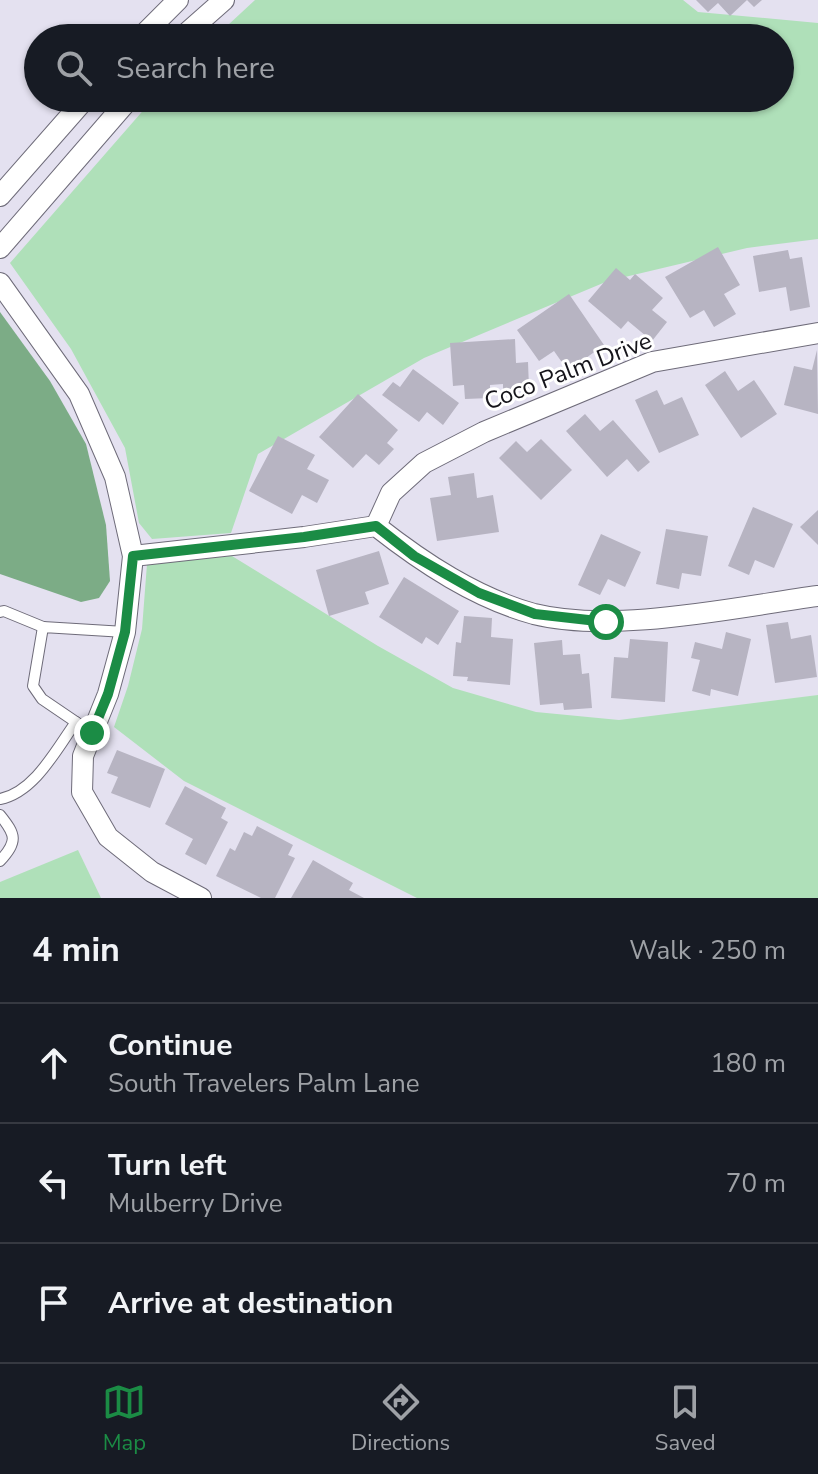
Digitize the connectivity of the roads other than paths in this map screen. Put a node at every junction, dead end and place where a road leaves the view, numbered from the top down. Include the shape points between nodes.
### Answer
1 (178, 0) edge
2 (224, 0) edge
3 (154, 24) edge
4 (197, 24) edge
5 (74, 112) edge
6 (118, 112) edge
7 (0, 196) edge
8 (0, 248) edge
9 (0, 283) edge
10 (818, 333) edge
11 (376, 526) junction
12 (133, 556) junction
13 (818, 596) edge
14 (0, 612) edge
15 (43, 627) junction
16 (125, 632) junction
17 (84, 727) junction
18 (0, 799) edge
19 (0, 815) edge
20 (0, 861) edge
21 (201, 898) edge

1 - 3 street
2 - 4 street
5 - 7 street
6 - 8 street
9 - 12 street via 79,394 115,477
10 - 11 street, Coco Palm Drive via 652,362 484,432 424,463 391,493
11 - 12 street
11 - 13 street via 414,556 479,593 535,614 606,622
12 - 16 street
14 - 15 lane
15 - 16 lane
15 - 17 lane via 33,686 42,699
16 - 17 street via 108,694
17 - 18 lane via 25,786
17 - 21 street via 82,792 108,837 152,872
19 - 20 lane via 13,831 12,847

